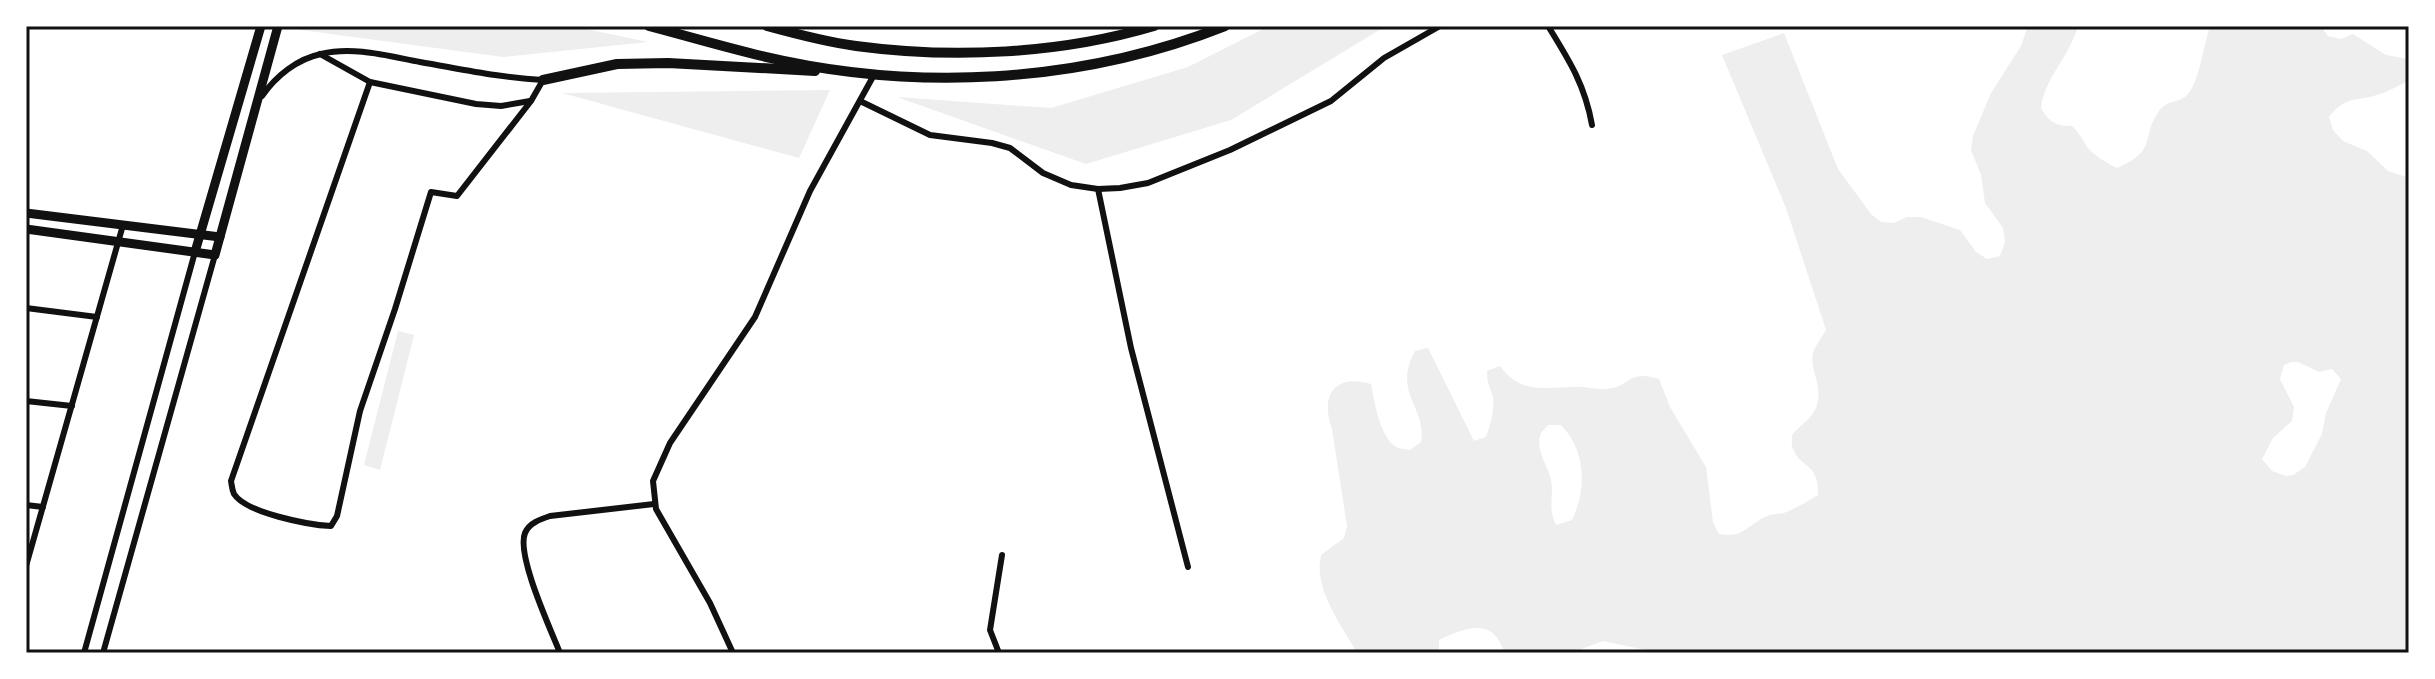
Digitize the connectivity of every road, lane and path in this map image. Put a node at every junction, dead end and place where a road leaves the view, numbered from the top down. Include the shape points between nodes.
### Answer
1 (261, 26) edge
2 (278, 26) edge
3 (649, 26) edge
4 (1154, 26) edge
5 (1225, 26) edge
6 (1440, 26) edge
7 (1548, 26) edge
8 (775, 27) edge
9 (320, 54) junction
10 (860, 72) junction
11 (875, 73) junction
12 (543, 80) junction
13 (370, 82) junction
14 (531, 101) junction
15 (860, 101) junction
16 (258, 102) junction
17 (1592, 125) dead end
18 (1098, 189) junction
19 (26, 213) edge
20 (123, 225) junction
21 (26, 229) edge
22 (200, 235) junction
23 (220, 237) junction
24 (119, 242) junction
25 (195, 252) junction
26 (215, 255) junction
27 (26, 308) edge
28 (97, 317) junction
29 (26, 401) edge
30 (72, 406) junction
31 (654, 504) junction
32 (26, 505) edge
33 (43, 507) junction
34 (1002, 555) dead end
35 (26, 566) edge
36 (1188, 567) dead end
37 (84, 653) edge
38 (103, 653) edge
39 (560, 653) edge
40 (733, 653) edge
41 (999, 653) edge

1 - 22 main road
2 - 16 main road
3 - 10 highway via 763,56
4 - 8 highway via 1077,43 954,52 853,46
5 - 11 highway via 1185,42 1083,66 966,78
6 - 18 street via 1384,58 1331,101 1242,144 1148,183
7 - 17 street via 1587,96
9 - 12 street via 374,53
9 - 13 street
9 - 16 street via 274,78
10 - 11 highway
10 - 12 highway via 617,64
11 - 15 street
12 - 14 street
13 - 14 street via 476,104
13 - 14 street via 231,481 234,494 244,502 276,517 317,525 331,526 337,516 360,411 431,192 457,196
15 - 18 street via 917,130 1001,145 1056,180
15 - 31 street via 810,191 755,317 660,461 653,481
16 - 23 main road
18 - 36 street via 1131,348
19 - 20 main road
20 - 22 main road
20 - 24 street
21 - 24 main road
22 - 23 main road
22 - 25 main road
23 - 26 main road
24 - 25 main road
24 - 28 street
25 - 26 main road
25 - 37 street
26 - 38 street
27 - 28 street
28 - 30 street
29 - 30 street
30 - 33 street
31 - 39 street via 550,516 525,533 527,563
31 - 40 street
32 - 33 street
33 - 35 street
34 - 41 street via 990,630

